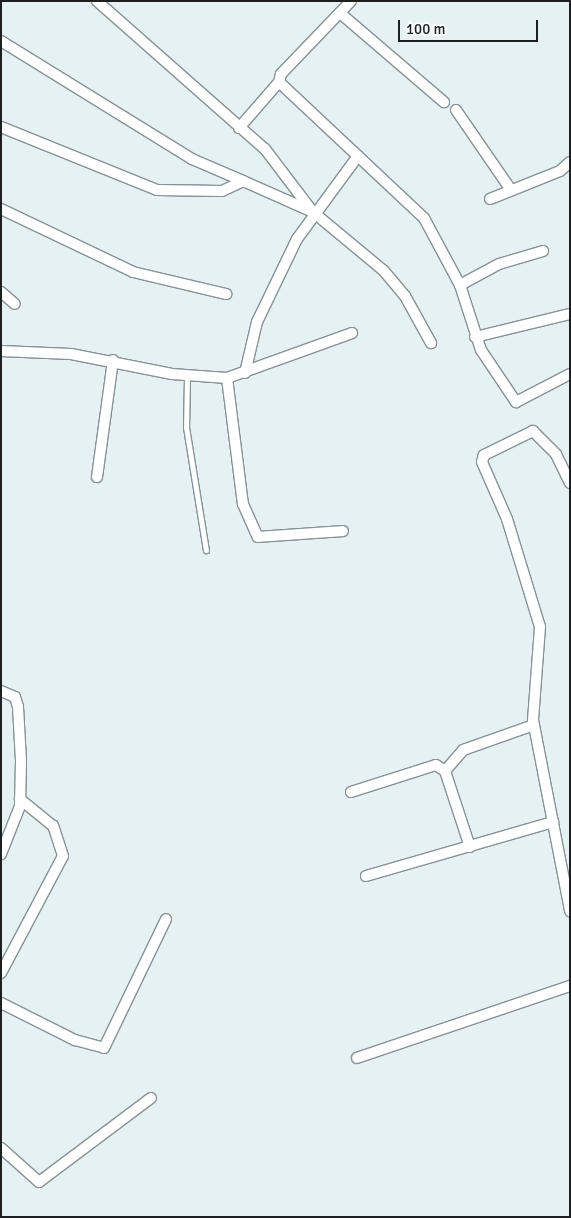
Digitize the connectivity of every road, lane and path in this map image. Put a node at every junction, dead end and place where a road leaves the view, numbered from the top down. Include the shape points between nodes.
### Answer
1 (97, 1) edge
2 (351, 1) edge
3 (340, 13) junction
4 (1, 41) edge
5 (279, 82) junction
6 (444, 102) dead end
7 (456, 110) dead end
8 (1, 128) edge
9 (239, 128) junction
10 (358, 156) junction
11 (570, 162) edge
12 (243, 182) junction
13 (512, 190) junction
14 (490, 199) dead end
15 (1, 209) edge
16 (313, 212) junction
17 (543, 251) dead end
18 (460, 285) junction
19 (1, 292) edge
20 (226, 294) dead end
21 (15, 304) dead end
22 (569, 314) edge
23 (352, 333) dead end
24 (475, 337) junction
25 (431, 343) dead end
26 (1, 351) edge
27 (113, 360) junction
28 (245, 373) junction
29 (570, 374) edge
30 (187, 377) junction
31 (227, 378) junction
32 (97, 478) dead end
33 (570, 482) edge
34 (342, 530) dead end
35 (206, 550) dead end
36 (1, 691) edge
37 (534, 725) junction
38 (445, 771) junction
39 (351, 792) dead end
40 (20, 799) junction
41 (553, 822) junction
42 (470, 847) junction
43 (1, 854) edge
44 (366, 876) dead end
45 (570, 911) edge
46 (166, 919) dead end
47 (1, 973) edge
48 (570, 986) edge
49 (1, 1003) edge
50 (357, 1058) dead end
51 (151, 1098) dead end
52 (1, 1148) edge

1 - 9 street
2 - 3 street
3 - 5 street via 281,74
3 - 6 street
4 - 12 street via 192,159
5 - 9 street
5 - 10 street
7 - 13 street
8 - 12 street via 157,190 222,191
9 - 16 street via 265,149
10 - 16 street
10 - 18 street via 424,218
11 - 13 street via 560,171
12 - 16 street
13 - 14 street
15 - 20 street via 133,272
16 - 25 street via 384,271 405,296
16 - 28 street via 257,322
17 - 18 street via 500,264
18 - 24 street
19 - 21 street
22 - 24 street
23 - 28 street
24 - 29 street via 516,402
26 - 27 street via 30,350
27 - 30 street
27 - 32 street
28 - 31 street
30 - 31 street
30 - 35 lane via 186,427
31 - 34 street via 243,504 251,528 258,537 268,539
33 - 37 street via 556,454 534,431 484,456 482,462 507,519 540,627
36 - 40 street via 15,697 18,707
37 - 38 street via 463,750
37 - 41 street
38 - 39 street via 426,766
38 - 42 street
40 - 43 street
40 - 47 street via 53,826 63,856
41 - 42 street
41 - 45 street
42 - 44 street
46 - 49 street via 104,1048 75,1040
48 - 50 street
51 - 52 street via 39,1182

